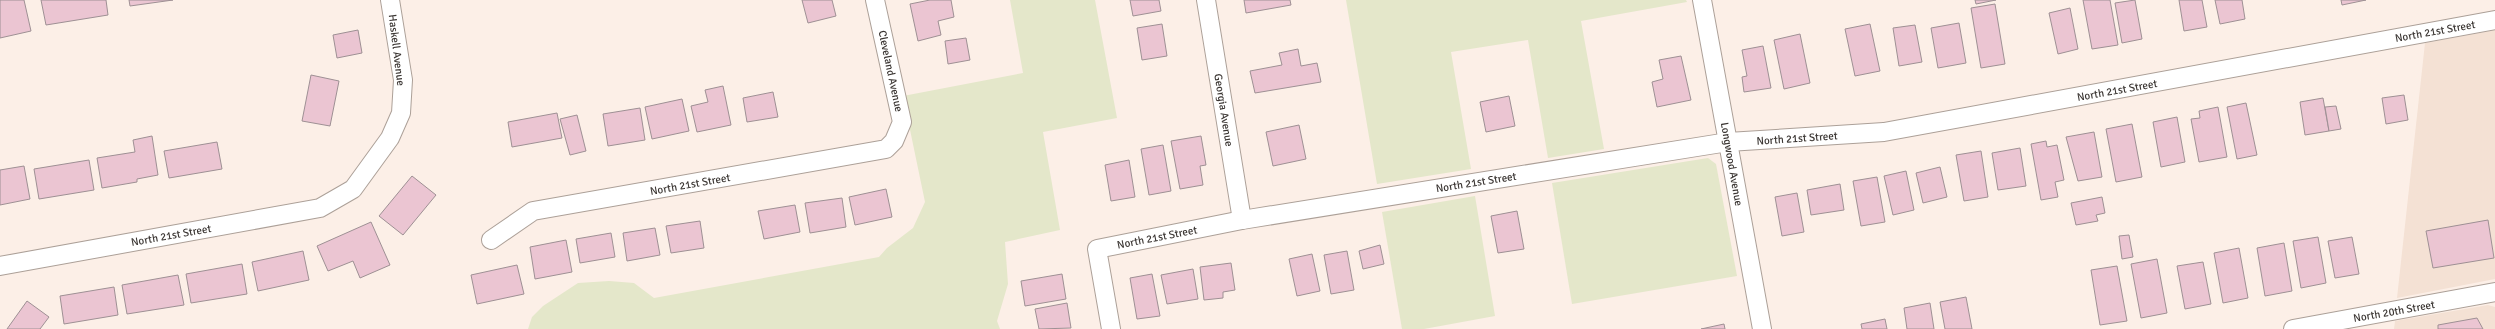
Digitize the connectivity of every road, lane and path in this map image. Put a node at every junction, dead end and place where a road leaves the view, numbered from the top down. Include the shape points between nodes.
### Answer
1 (390, 0) edge
2 (875, 0) edge
3 (1206, 0) edge
4 (1702, 0) edge
5 (2495, 20) edge
6 (894, 141) joint
7 (1728, 142) junction
8 (340, 198) joint
9 (1242, 220) junction
10 (491, 240) dead end
11 (0, 266) edge
12 (2495, 292) edge
13 (1111, 329) edge
14 (1762, 329) edge
15 (2292, 329) edge

1 - 8 street, Haskell Avenue via 403,80 401,113 390,138 373,164 353,189
2 - 6 street, Cleveland Avenue via 902,122
3 - 9 street, Georgia Avenue
4 - 7 street, Longwood Avenue
5 - 7 street, North 21st Street via 1884,132
6 - 10 street, North 21st Street via 886,150 872,153 533,211
7 - 9 street, North 21st Street
7 - 14 street, Longwood Avenue
8 - 11 street, North 21st Street via 320,208
9 - 13 street, North 21st Street via 1097,249
12 - 15 street, North 20th Street

